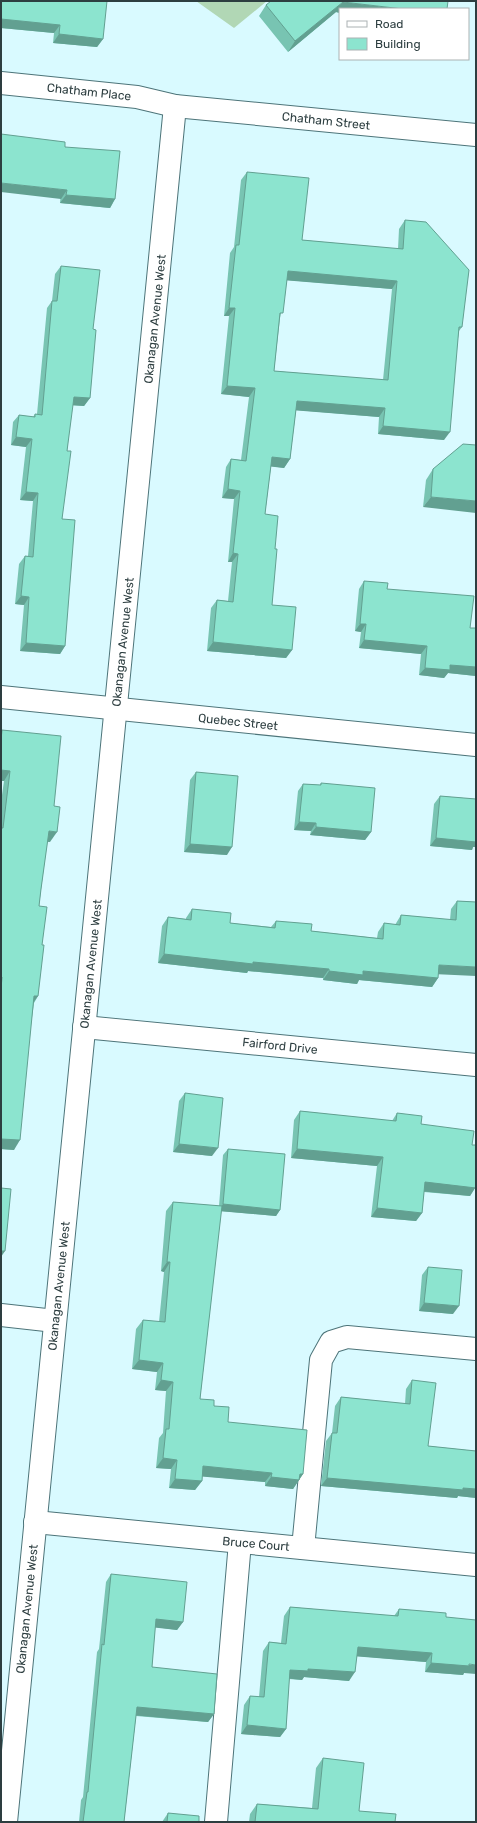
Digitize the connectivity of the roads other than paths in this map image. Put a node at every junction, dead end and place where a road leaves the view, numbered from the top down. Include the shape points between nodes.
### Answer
1 (1, 83) edge
2 (175, 106) junction
3 (476, 135) edge
4 (1, 697) edge
5 (116, 710) junction
6 (476, 745) edge
7 (84, 1027) junction
8 (476, 1065) edge
9 (1, 1315) edge
10 (55, 1320) junction
11 (476, 1349) edge
12 (35, 1522) junction
13 (240, 1542) junction
14 (303, 1548) junction
15 (476, 1565) edge
16 (6, 1822) edge
17 (216, 1822) edge

1 - 2 street, Chatham Place via 137,97
2 - 3 street, Chatham Street
2 - 5 street, Okanagan Avenue West
4 - 5 street, Quebec Street
5 - 6 street, Quebec Street
5 - 7 street, Okanagan Avenue West
7 - 8 street, Fairford Drive
7 - 10 street, Okanagan Avenue West
9 - 10 street
10 - 12 street, Okanagan Avenue West
11 - 14 street via 347,1337 331,1342 321,1360
12 - 13 street, Bruce Court
12 - 16 street, Okanagan Avenue West
13 - 14 street, Bruce Court
13 - 17 street
14 - 15 street, Bruce Court

